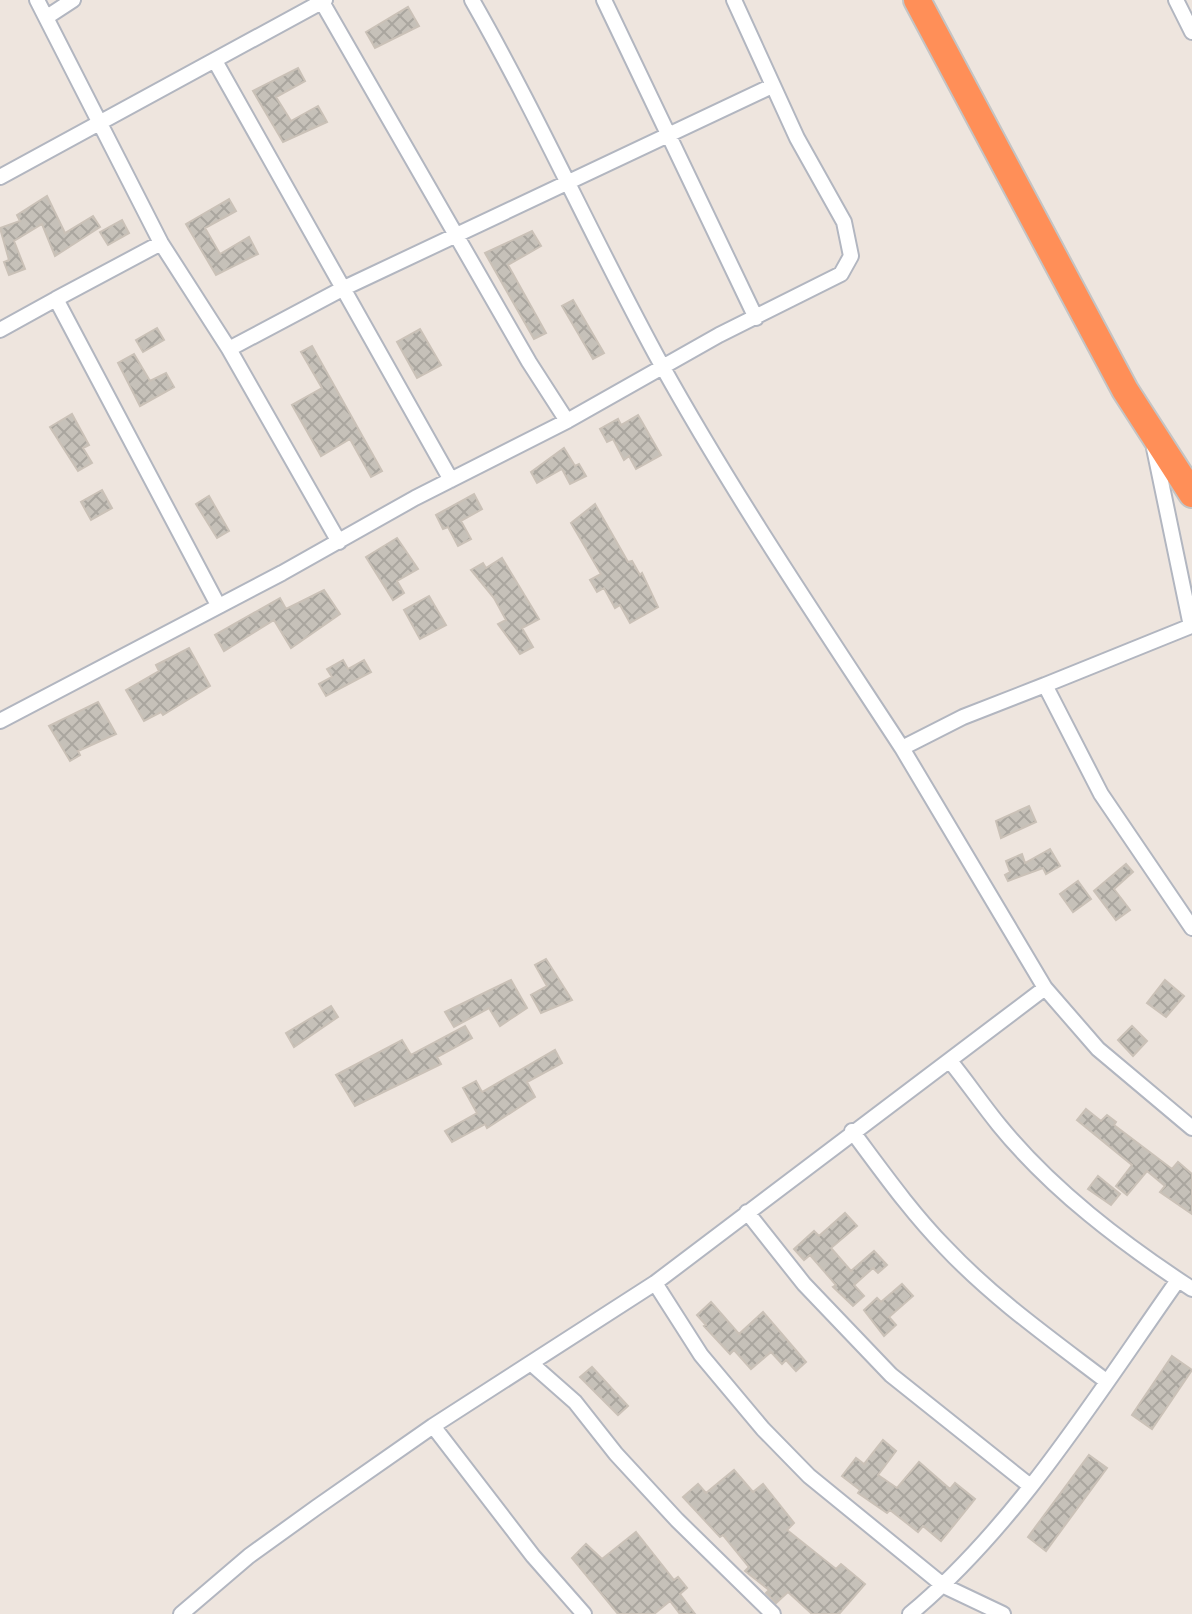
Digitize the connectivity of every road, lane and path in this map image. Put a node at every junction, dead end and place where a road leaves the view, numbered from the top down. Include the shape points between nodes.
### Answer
1 (37, 0) edge
2 (73, 0) edge
3 (472, 0) edge
4 (604, 0) edge
5 (734, 0) edge
6 (917, 0) edge
7 (1176, 0) edge
8 (323, 1) edge
9 (47, 17) junction
10 (1192, 32) edge
11 (215, 61) junction
12 (772, 86) junction
13 (101, 124) junction
14 (669, 135) junction
15 (0, 177) edge
16 (566, 183) junction
17 (456, 235) junction
18 (161, 243) junction
19 (342, 289) junction
20 (56, 299) junction
21 (756, 318) junction
22 (0, 330) edge
23 (229, 349) junction
24 (662, 366) junction
25 (567, 421) junction
26 (1152, 436) junction
27 (451, 480) junction
28 (1192, 494) edge
29 (339, 542) junction
30 (218, 605) junction
31 (1192, 628) edge
32 (1045, 685) junction
33 (0, 721) edge
34 (902, 748) junction
35 (1192, 928) edge
36 (1045, 988) junction
37 (950, 1061) junction
38 (1192, 1128) edge
39 (852, 1131) junction
40 (747, 1212) junction
41 (1178, 1280) junction
42 (655, 1283) junction
43 (1192, 1289) edge
44 (533, 1365) junction
45 (1106, 1381) junction
46 (433, 1426) junction
47 (1029, 1485) junction
48 (944, 1586) junction
49 (181, 1614) edge
50 (584, 1614) edge
51 (773, 1614) edge
52 (910, 1614) edge
53 (1003, 1614) edge

1 - 9 street
2 - 9 street
3 - 16 street
4 - 14 street
5 - 12 street
6 - 26 highway
7 - 10 street
8 - 11 street
8 - 17 street
9 - 13 street
11 - 13 street
11 - 19 street
12 - 14 street
12 - 21 street via 844,222 851,256 841,274
13 - 15 street
13 - 18 street
14 - 16 street
14 - 21 street
16 - 17 street
16 - 24 street
17 - 19 street
17 - 25 street
18 - 20 street
18 - 23 street
19 - 23 street
19 - 27 street
20 - 22 street
20 - 30 street
21 - 24 street
23 - 29 street
24 - 25 street
24 - 34 street via 736,495
25 - 27 street
26 - 28 highway
26 - 31 street
27 - 29 street
29 - 30 street
30 - 33 street
31 - 32 street
32 - 34 street
32 - 35 street via 1101,794
34 - 36 street
36 - 37 street
36 - 38 street via 1098,1049
37 - 39 street
37 - 41 street via 1052,1182
39 - 40 street
39 - 45 street via 945,1248
40 - 42 street
40 - 47 street via 804,1284 891,1375
41 - 43 street
41 - 45 street
42 - 44 street
42 - 48 street via 701,1355 763,1429 809,1476
44 - 46 street
44 - 51 street via 575,1402 677,1520
45 - 47 street
46 - 49 street via 249,1556
46 - 50 street
47 - 48 street
48 - 52 street
48 - 53 street

